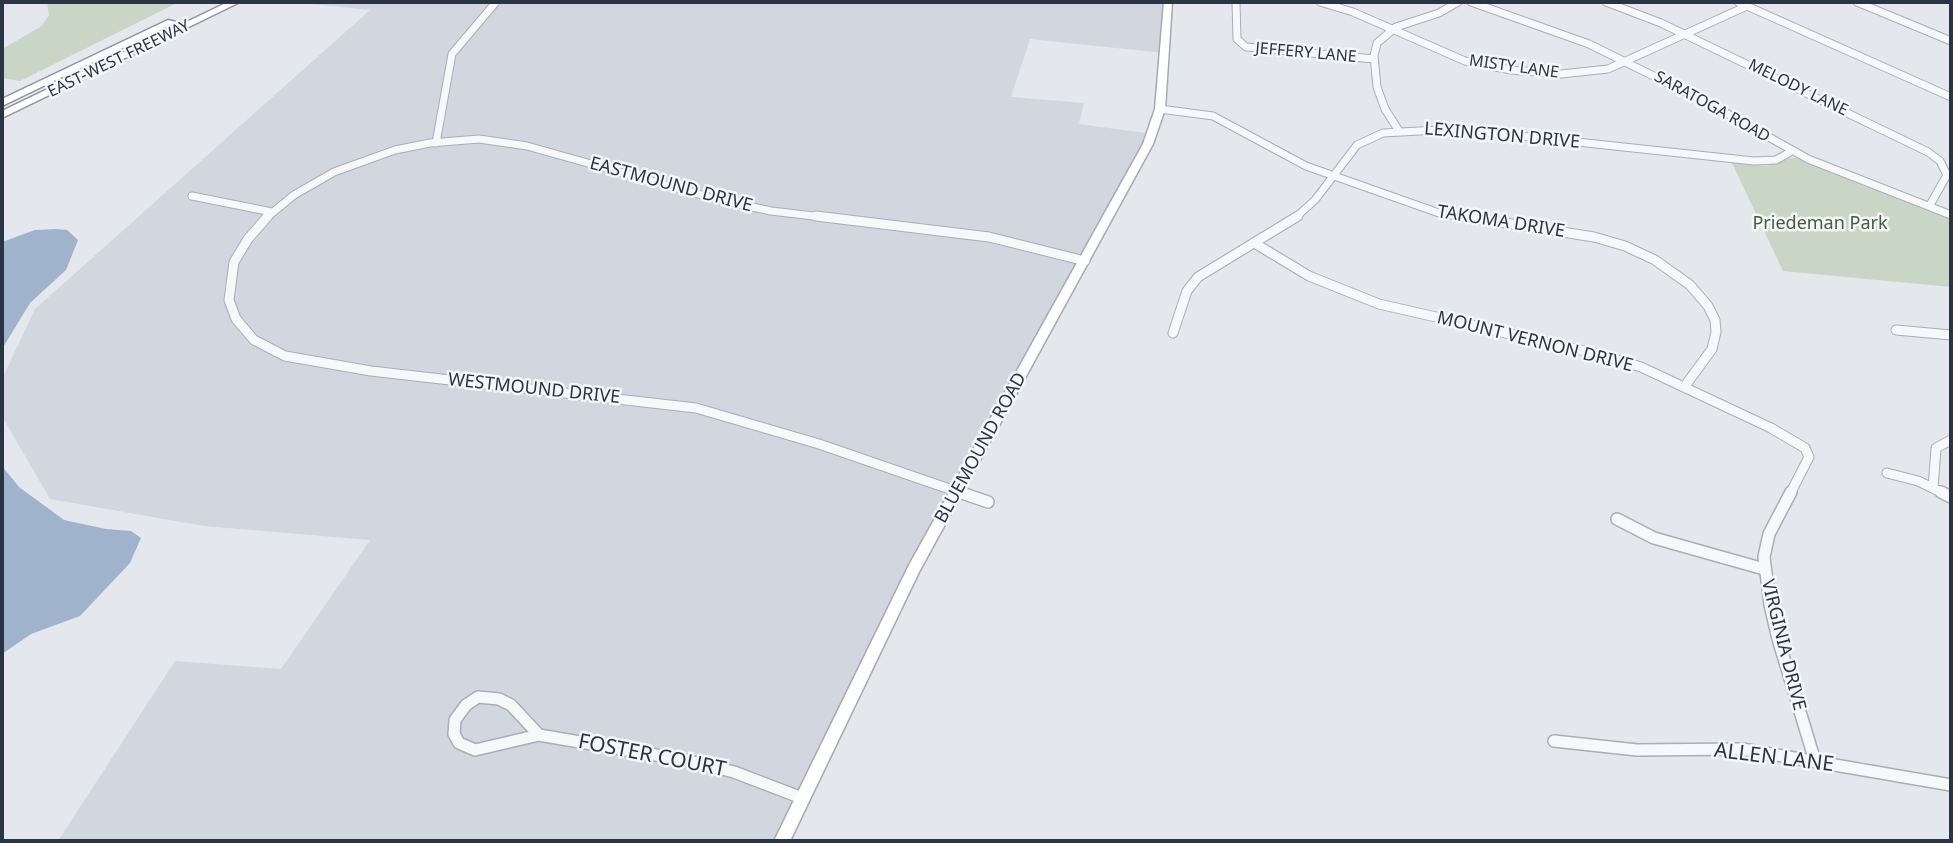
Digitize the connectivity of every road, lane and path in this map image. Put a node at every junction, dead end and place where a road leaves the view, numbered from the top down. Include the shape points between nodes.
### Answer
1 (214, 2) edge
2 (235, 2) edge
3 (496, 2) edge
4 (1168, 2) edge
5 (1236, 2) edge
6 (1320, 2) edge
7 (1458, 2) edge
8 (1471, 2) edge
9 (1606, 2) edge
10 (1738, 2) edge
11 (1857, 2) edge
12 (1747, 6) junction
13 (1392, 29) junction
14 (1686, 34) junction
15 (1951, 41) edge
16 (1374, 59) junction
17 (1627, 62) junction
18 (1951, 97) edge
19 (2, 103) edge
20 (1160, 108) junction
21 (2, 115) edge
22 (1399, 131) junction
23 (436, 143) junction
24 (1792, 151) junction
25 (1333, 176) junction
26 (192, 196) dead end
27 (1930, 205) junction
28 (272, 212) junction
29 (1951, 215) edge
30 (1256, 244) junction
31 (1085, 261) junction
32 (1896, 330) dead end
33 (1173, 333) dead end
34 (1951, 335) edge
35 (1685, 386) junction
36 (1951, 440) edge
37 (1809, 453) joint
38 (1887, 473) dead end
39 (1933, 488) junction
40 (956, 491) junction
41 (1951, 497) edge
42 (988, 502) dead end
43 (1617, 519) dead end
44 (1765, 569) junction
45 (539, 735) junction
46 (1554, 741) dead end
47 (1815, 761) junction
48 (1951, 785) edge
49 (802, 799) junction
50 (782, 841) edge

1 - 19 highway, EAST-WEST FREEWAY
2 - 21 highway, EAST-WEST FREEWAY
3 - 23 street via 452,54
4 - 20 main road, BLUEMOUND ROAD
5 - 16 street, JEFFERY LANE via 1237,39 1246,47
6 - 13 street, MISTY LANE
7 - 13 street
8 - 17 street, SARATOGA ROAD
9 - 14 street, MELODY LANE
10 - 12 street
11 - 15 street
12 - 14 street, MISTY LANE
12 - 18 street
13 - 16 street via 1377,43
13 - 17 street, MISTY LANE via 1455,58 1511,70 1580,74
14 - 17 street, MISTY LANE
14 - 27 street, MELODY LANE via 1934,155 1947,175
16 - 22 street via 1382,103
17 - 24 street, SARATOGA ROAD
20 - 25 street, TAKOMA DRIVE via 1221,119 1295,161
20 - 31 main road, BLUEMOUND ROAD via 1143,155
22 - 24 street, LEXINGTON DRIVE via 1456,129 1754,161 1776,160
22 - 25 street, LEXINGTON DRIVE via 1362,141
23 - 28 street, EASTMOUND DRIVE via 395,150 334,172
23 - 31 street, EASTMOUND DRIVE via 479,139 525,145 741,205 989,237
24 - 27 street, SARATOGA ROAD
25 - 30 street, LEXINGTON DRIVE via 1307,209
25 - 35 street, TAKOMA DRIVE via 1439,214 1594,237 1654,260 1690,285 1715,320 1716,341
26 - 28 street
27 - 29 street, SARATOGA ROAD
28 - 40 street, WESTMOUND DRIVE via 239,252 229,300 246,333 275,352 318,364 693,408 753,423
30 - 33 street, LEXINGTON DRIVE via 1192,284
30 - 35 street, MOUNT VERNON DRIVE via 1329,285 1379,304 1598,354
31 - 40 main road, BLUEMOUND ROAD
32 - 34 street
35 - 37 street, MOUNT VERNON DRIVE via 1791,439
36 - 39 street via 1936,448
37 - 44 street, VIRGINIA DRIVE via 1769,534
38 - 39 street
39 - 41 street
40 - 42 street, WESTMOUND DRIVE
40 - 49 main road, BLUEMOUND ROAD
43 - 44 street via 1654,538
44 - 47 street, VIRGINIA DRIVE via 1782,657
45 - 45 street, FOSTER COURT via 511,705 499,699 478,697 455,720 459,743 475,750
45 - 49 street, FOSTER COURT via 698,763
46 - 47 street, ALLEN LANE via 1637,750 1733,748
47 - 48 street, ALLEN LANE
49 - 50 main road, BLUEMOUND ROAD

